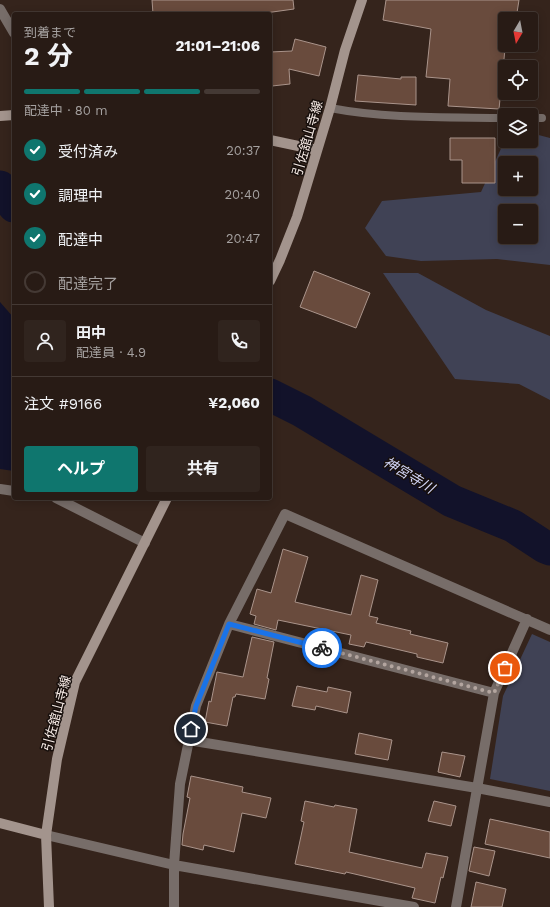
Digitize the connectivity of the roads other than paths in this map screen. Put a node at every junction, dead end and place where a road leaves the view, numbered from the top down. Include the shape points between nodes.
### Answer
1 (362, 0) edge
2 (0, 9) edge
3 (12, 30) edge
4 (330, 108) junction
5 (12, 115) edge
6 (0, 116) edge
7 (498, 118) edge
8 (538, 118) edge
9 (542, 118) dead end
10 (272, 140) edge
11 (317, 150) junction
12 (272, 277) edge
13 (0, 489) edge
14 (12, 491) edge
15 (60, 500) edge
16 (166, 500) edge
17 (145, 543) junction
18 (527, 620) junction
19 (229, 624) junction
20 (550, 630) edge
21 (494, 693) junction
22 (188, 740) junction
23 (477, 788) junction
24 (550, 802) edge
25 (0, 823) edge
26 (46, 835) junction
27 (174, 865) junction
28 (49, 907) edge
29 (174, 907) edge
30 (414, 907) edge
31 (456, 907) edge

1 - 4 main road, 引佐舘山寺線 via 345,50
2 - 3 street
4 - 7 lane via 398,116
4 - 11 main road, 引佐舘山寺線
5 - 6 main road
8 - 9 lane
10 - 11 main road
11 - 12 main road, 引佐舘山寺線 via 297,217
13 - 14 street
15 - 17 street
16 - 17 main road, 引佐舘山寺線
17 - 26 main road, 引佐舘山寺線 via 75,682 57,759
18 - 19 street via 285,514
18 - 20 street
18 - 21 street
19 - 21 street
19 - 22 street via 196,706
21 - 23 street
22 - 23 street
22 - 27 street via 180,784
23 - 24 street
23 - 31 street
25 - 26 main road
26 - 27 street
26 - 28 main road, 引佐舘山寺線
27 - 29 street
27 - 30 street

